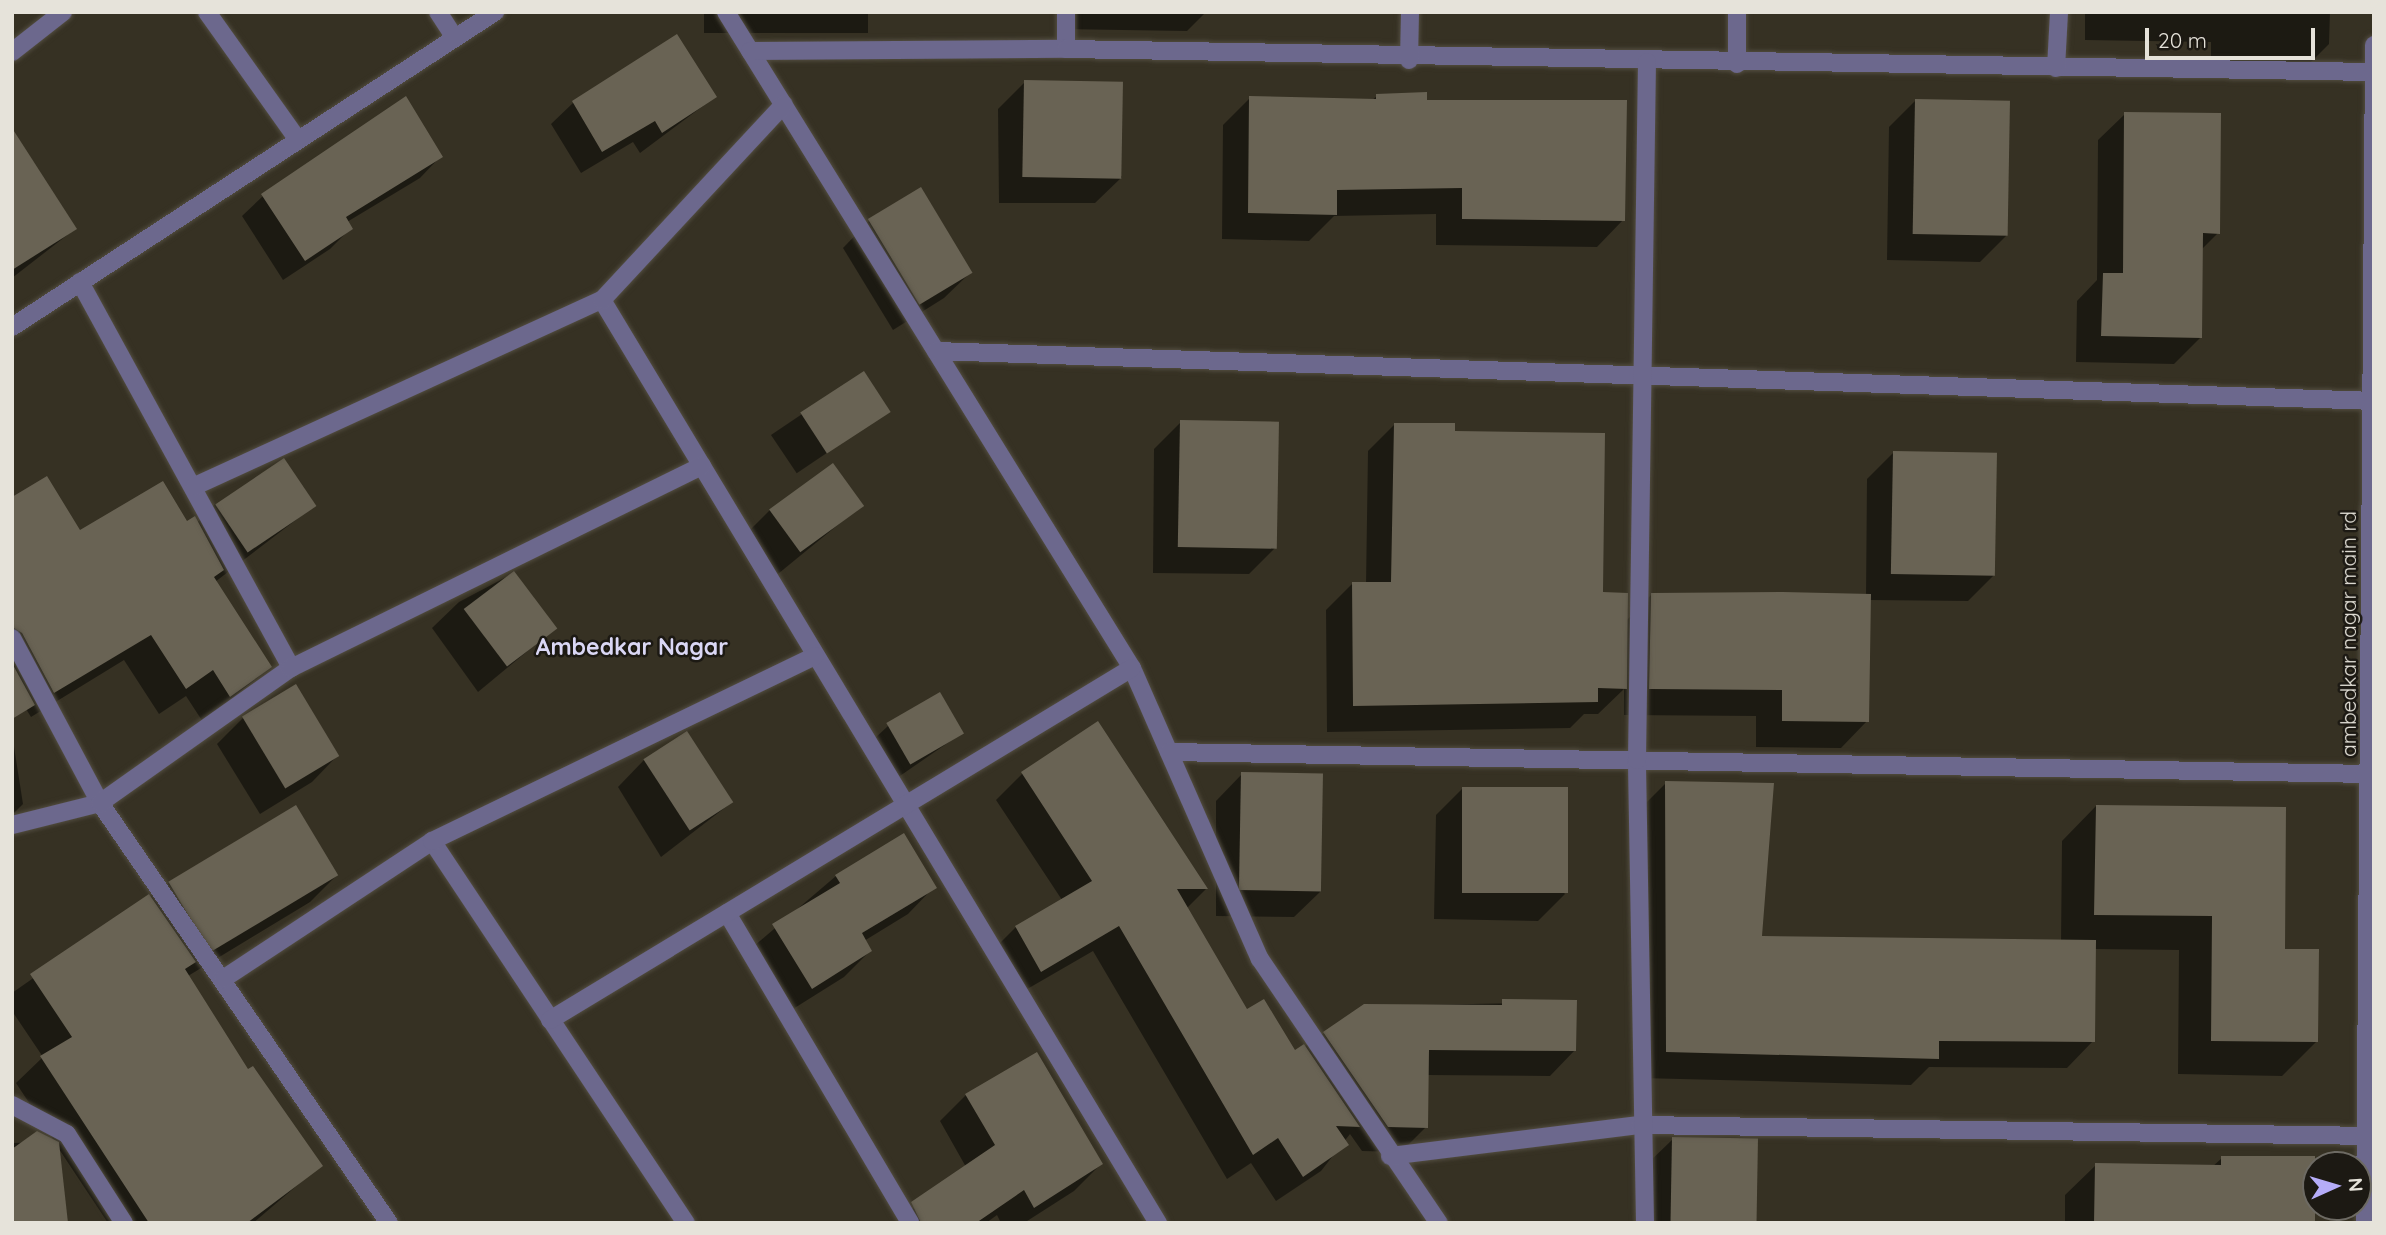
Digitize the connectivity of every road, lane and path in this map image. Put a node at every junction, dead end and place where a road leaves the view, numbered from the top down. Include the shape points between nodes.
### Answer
1 (63, 12) edge
2 (206, 12) edge
3 (438, 12) edge
4 (495, 12) edge
5 (726, 12) edge
6 (1066, 12) edge
7 (1410, 12) edge
8 (1737, 12) edge
9 (2059, 12) edge
10 (454, 37) junction
11 (2374, 45) edge
12 (1066, 50) junction
13 (750, 51) junction
14 (12, 52) edge
15 (1409, 60) junction
16 (1647, 62) junction
17 (1737, 64) junction
18 (2056, 68) junction
19 (2372, 72) edge
20 (784, 104) junction
21 (298, 140) junction
22 (80, 282) junction
23 (603, 300) junction
24 (12, 327) edge
25 (936, 351) junction
26 (1642, 375) junction
27 (2372, 401) edge
28 (702, 466) junction
29 (195, 486) junction
30 (12, 638) edge
31 (815, 656) junction
32 (291, 668) junction
33 (1132, 668) junction
34 (1169, 752) junction
35 (1637, 760) junction
36 (2372, 774) edge
37 (100, 803) junction
38 (907, 804) junction
39 (12, 825) edge
40 (432, 841) junction
41 (727, 913) junction
42 (223, 979) junction
43 (550, 1020) junction
44 (12, 1105) edge
45 (1640, 1125) junction
46 (2370, 1136) edge
47 (1390, 1156) junction
48 (124, 1223) edge
49 (388, 1223) edge
50 (686, 1223) edge
51 (910, 1223) edge
52 (1158, 1223) edge
53 (1438, 1223) edge
54 (1646, 1223) edge
55 (2365, 1223) edge

1 - 14 street
2 - 21 street
3 - 10 street
4 - 10 street
5 - 13 street
6 - 12 street
7 - 15 street
8 - 17 street
9 - 18 street
10 - 21 street
11 - 19 street, ambedkar nagar main rd
12 - 13 street
12 - 15 street
13 - 20 street
15 - 16 street
16 - 17 street
16 - 26 street
17 - 18 street
18 - 19 street
19 - 27 street, ambedkar nagar main rd
20 - 23 street
20 - 25 street
21 - 22 street
22 - 24 street
22 - 29 street
23 - 28 street
23 - 29 street
25 - 26 street
25 - 33 street
26 - 27 street
26 - 35 street
27 - 36 street, ambedkar nagar main rd
28 - 31 street
28 - 32 street
29 - 32 street
30 - 37 street
31 - 38 street
31 - 40 street
32 - 37 street
33 - 34 street
33 - 38 street
34 - 35 street
34 - 47 street via 1260,959
35 - 36 street
35 - 45 street
36 - 46 street, ambedkar nagar main rd
37 - 39 street
37 - 42 street
38 - 41 street
38 - 52 street
40 - 42 street
40 - 43 street
41 - 43 street
41 - 51 street
42 - 49 street
43 - 50 street
44 - 48 street via 67,1134
45 - 46 street
45 - 47 street
45 - 54 street
46 - 55 street, ambedkar nagar main rd
47 - 53 street

